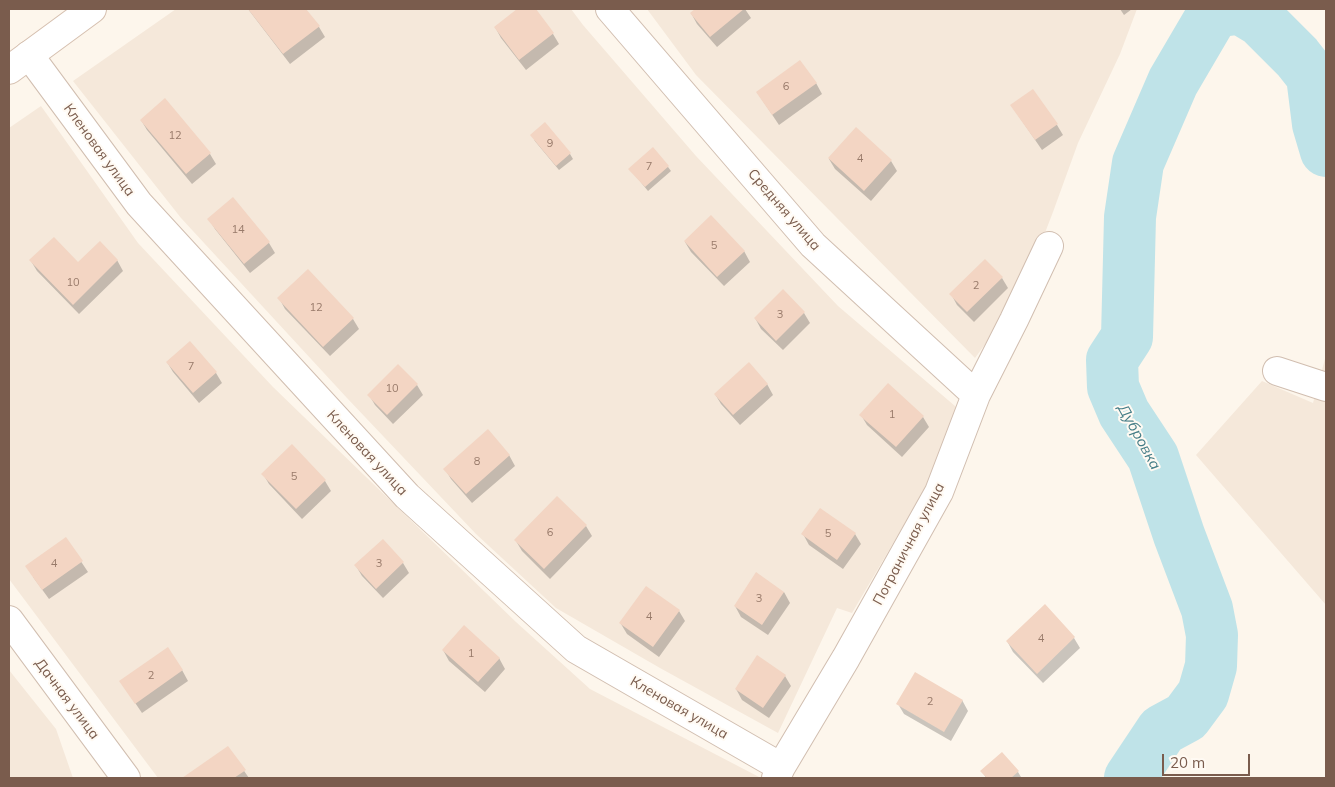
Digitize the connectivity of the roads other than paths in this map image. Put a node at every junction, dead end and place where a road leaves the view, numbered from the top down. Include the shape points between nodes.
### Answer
1 (92, 9) edge
2 (610, 9) edge
3 (19, 63) edge
4 (1049, 246) dead end
5 (1277, 371) dead end
6 (1326, 386) edge
7 (976, 395) junction
8 (9, 620) edge
9 (779, 773) edge
10 (126, 778) edge

1 - 3 street
2 - 7 street, Средняя улица via 813,245
3 - 9 street, Кленовая улица via 139,204 406,496 576,649
4 - 7 street, Пограничная улица
5 - 6 street
7 - 9 street, Пограничная улица via 939,492
8 - 10 street, Дачная улица

